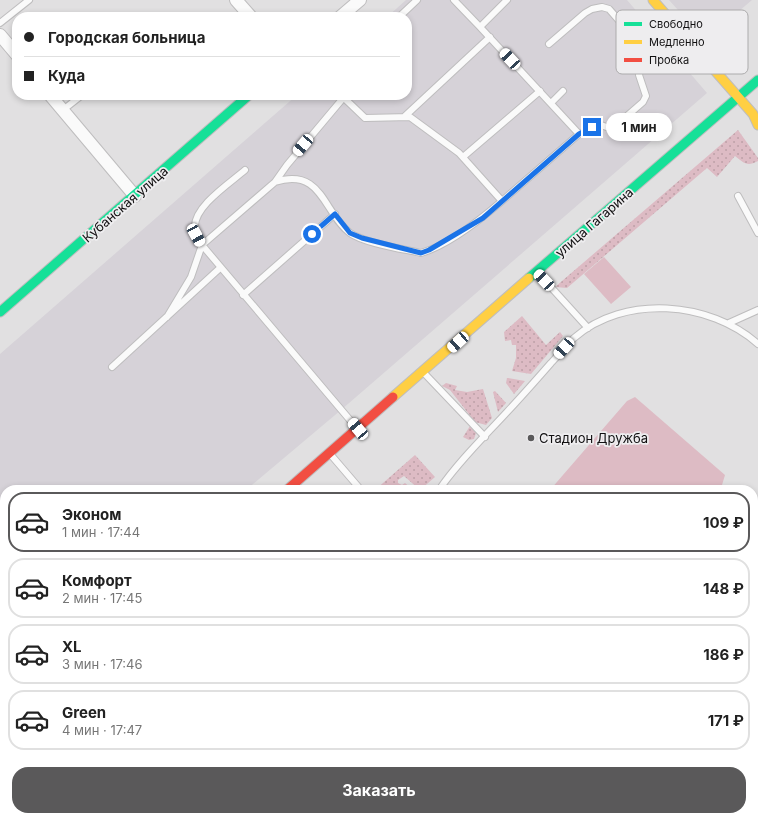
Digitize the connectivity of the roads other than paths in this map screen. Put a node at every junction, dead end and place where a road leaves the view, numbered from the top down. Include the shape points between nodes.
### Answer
1 (28, 0) edge
2 (236, 0) edge
3 (360, 0) edge
4 (417, 0) edge
5 (454, 0) edge
6 (507, 0) edge
7 (653, 0) edge
8 (662, 10) edge
9 (13, 12) edge
10 (247, 12) edge
11 (346, 12) edge
12 (404, 12) edge
13 (12, 13) edge
14 (616, 17) edge
15 (0, 23) edge
16 (480, 27) junction
17 (0, 35) edge
18 (490, 37) junction
19 (549, 44) dead end
20 (12, 49) edge
21 (639, 74) edge
22 (719, 74) edge
23 (758, 80) edge
24 (563, 91) dead end
25 (540, 92) junction
26 (752, 96) dead end
27 (739, 97) junction
28 (54, 100) edge
29 (76, 100) edge
30 (243, 100) edge
31 (340, 100) edge
32 (347, 100) edge
33 (551, 103) junction
34 (63, 110) junction
35 (404, 117) junction
36 (758, 125) edge
37 (579, 134) junction
38 (463, 157) junction
39 (244, 170) dead end
40 (275, 182) junction
41 (135, 196) junction
42 (738, 196) dead end
43 (502, 201) junction
44 (335, 214) junction
45 (758, 233) edge
46 (202, 246) junction
47 (220, 268) junction
48 (537, 272) junction
49 (244, 295) junction
50 (758, 310) edge
51 (0, 312) edge
52 (167, 317) junction
53 (729, 323) junction
54 (588, 328) junction
55 (758, 344) edge
56 (112, 367) dead end
57 (424, 372) junction
58 (358, 429) junction
59 (485, 437) junction
60 (329, 453) junction
61 (293, 485) edge
62 (357, 485) edge
63 (443, 485) edge

1 - 9 lane
2 - 10 street
3 - 11 street
4 - 12 lane
5 - 16 lane
6 - 16 lane
7 - 8 main road
13 - 15 lane
14 - 19 lane via 609,9 602,7 585,13
16 - 18 lane
17 - 20 street
18 - 25 lane
18 - 35 lane
21 - 37 lane via 646,96 643,102 612,129 601,125
22 - 27 main road
23 - 27 main road, улица Гагарина
24 - 33 lane
25 - 33 lane
25 - 38 lane
26 - 27 lane
27 - 36 main road via 753,114
27 - 48 main road, улица Гагарина
28 - 34 street
29 - 34 lane
30 - 41 main road, Кубанская улица
31 - 40 lane
32 - 35 lane via 365,118
33 - 37 lane
34 - 41 street
35 - 38 lane via 410,117
37 - 43 lane
38 - 43 lane
39 - 46 lane via 200,211 194,227
40 - 44 lane via 284,179 305,183 320,193
40 - 46 lane
41 - 51 main road, Кубанская улица
42 - 45 lane
43 - 44 lane via 483,218 421,253 350,233
44 - 49 lane
46 - 47 lane
46 - 52 lane via 198,251 193,272
47 - 49 lane
47 - 52 lane
48 - 54 lane
48 - 57 main road, улица Гагарина
49 - 58 lane
50 - 53 lane
52 - 56 lane
53 - 54 lane via 689,311 650,308 617,315
53 - 55 lane
54 - 59 lane via 573,338
57 - 58 main road, улица Гагарина
57 - 59 lane
58 - 60 main road, улица Гагарина
59 - 63 lane
60 - 61 main road, улица Гагарина
60 - 62 lane

